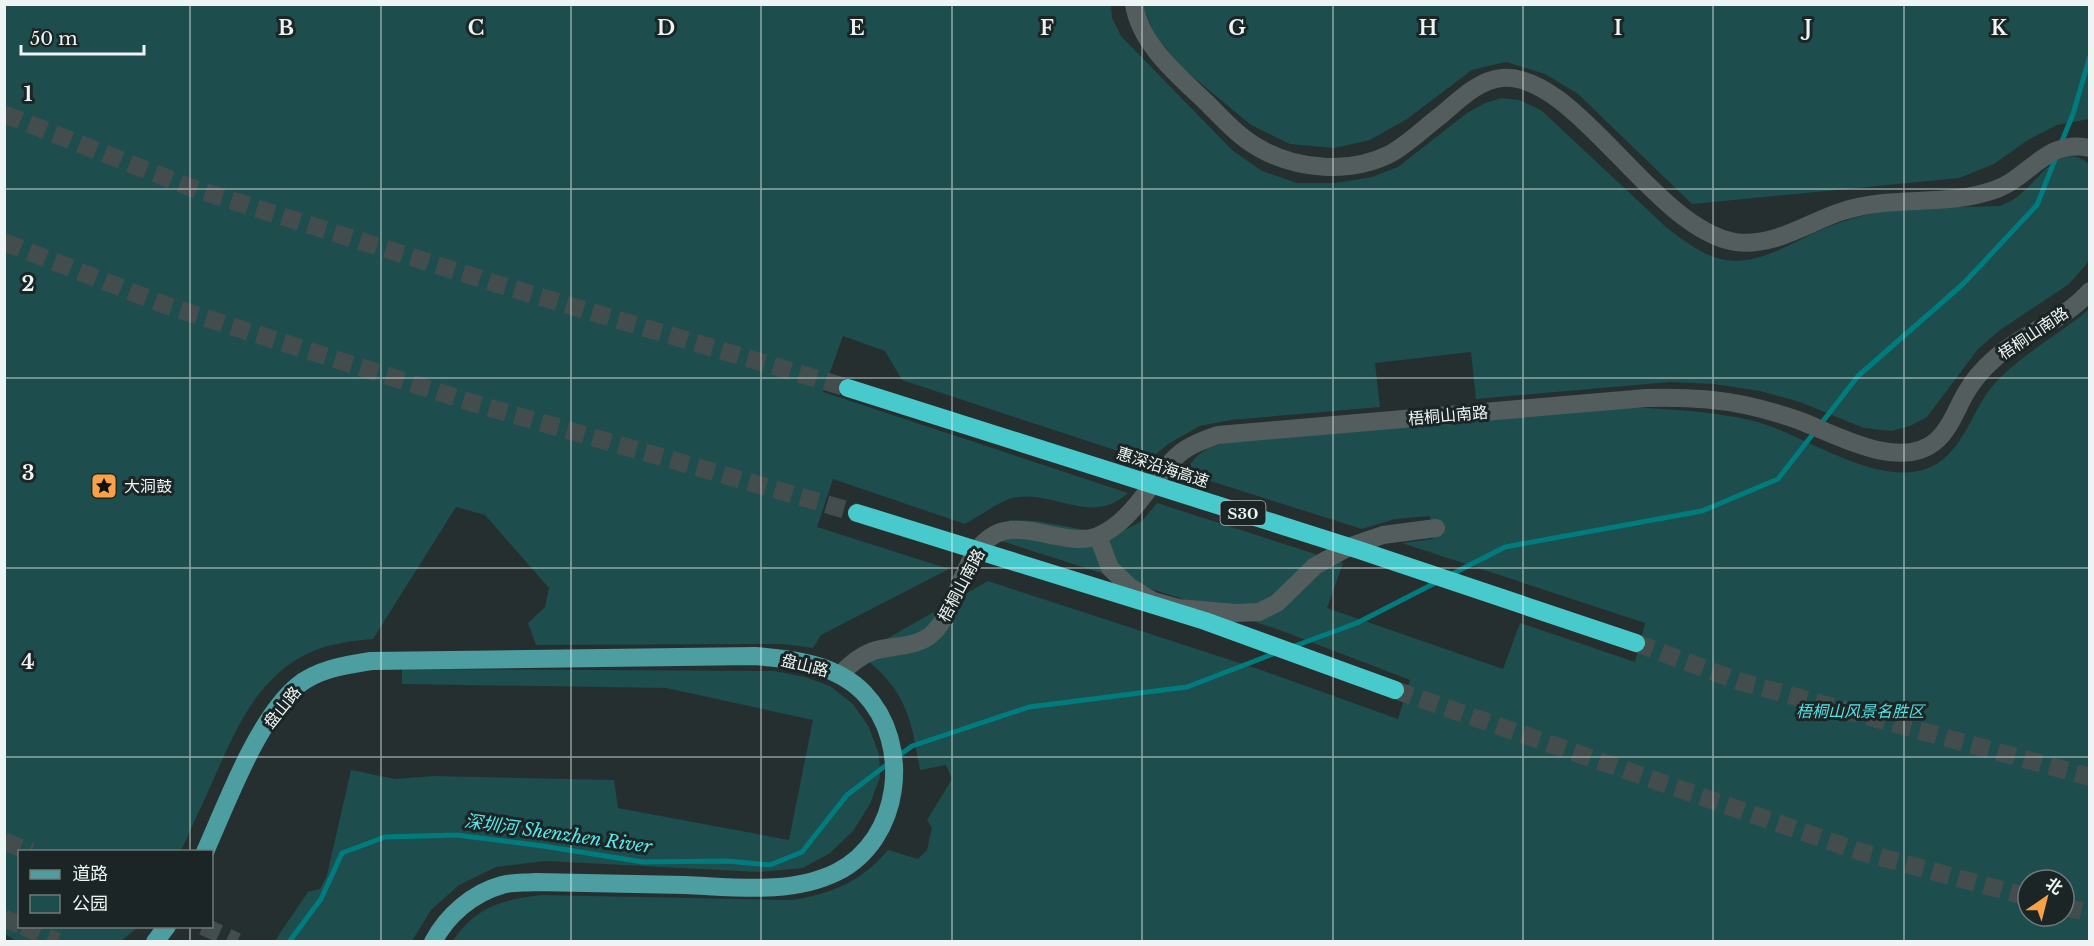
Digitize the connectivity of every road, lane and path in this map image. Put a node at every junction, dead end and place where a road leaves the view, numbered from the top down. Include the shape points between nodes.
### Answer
1 (1134, 4) edge
2 (2090, 148) edge
3 (2090, 291) edge
4 (848, 388) tunnel mouth
5 (857, 513) tunnel mouth
6 (1436, 528) dead end
7 (1098, 536) junction
8 (1636, 643) tunnel mouth
9 (840, 675) junction
10 (1395, 690) tunnel mouth
11 (206, 850) edge
12 (166, 928) edge
13 (155, 942) edge
14 (433, 942) edge

1 - 2 street via 1147,38 1166,63 1236,132 1282,159 1330,167 1375,160 1392,152 1488,81 1519,80 1539,88 1566,107 1679,213 1717,237 1736,242 1774,239 1867,206 1977,196 1998,189 2050,153 2067,147
3 - 7 street, 梧桐山南路 via 1991,362 1967,391 1947,427 1923,449 1906,452 1865,447 1774,412 1680,397 1218,435 1178,454 1129,513
4 - 8 highway, 惠深沿海高速 / S30 via 1359,550
5 - 10 highway via 1205,621
6 - 7 street via 1383,535 1350,546 1315,566 1277,603 1259,612 1236,613 1178,608 1153,601 1110,568
7 - 9 street, 梧桐山南路 via 1084,539 1005,531 989,537 977,549 944,621 931,635 913,644 872,651
9 - 11 main road, 盘山路 via 787,659 755,656 371,661 341,666 298,685 282,702 254,746
9 - 14 main road, 盘山路 via 864,693 880,714 891,740 895,772 890,808 882,827 856,861 811,882 768,887 535,882 503,885 478,894 456,911
12 - 13 main road

